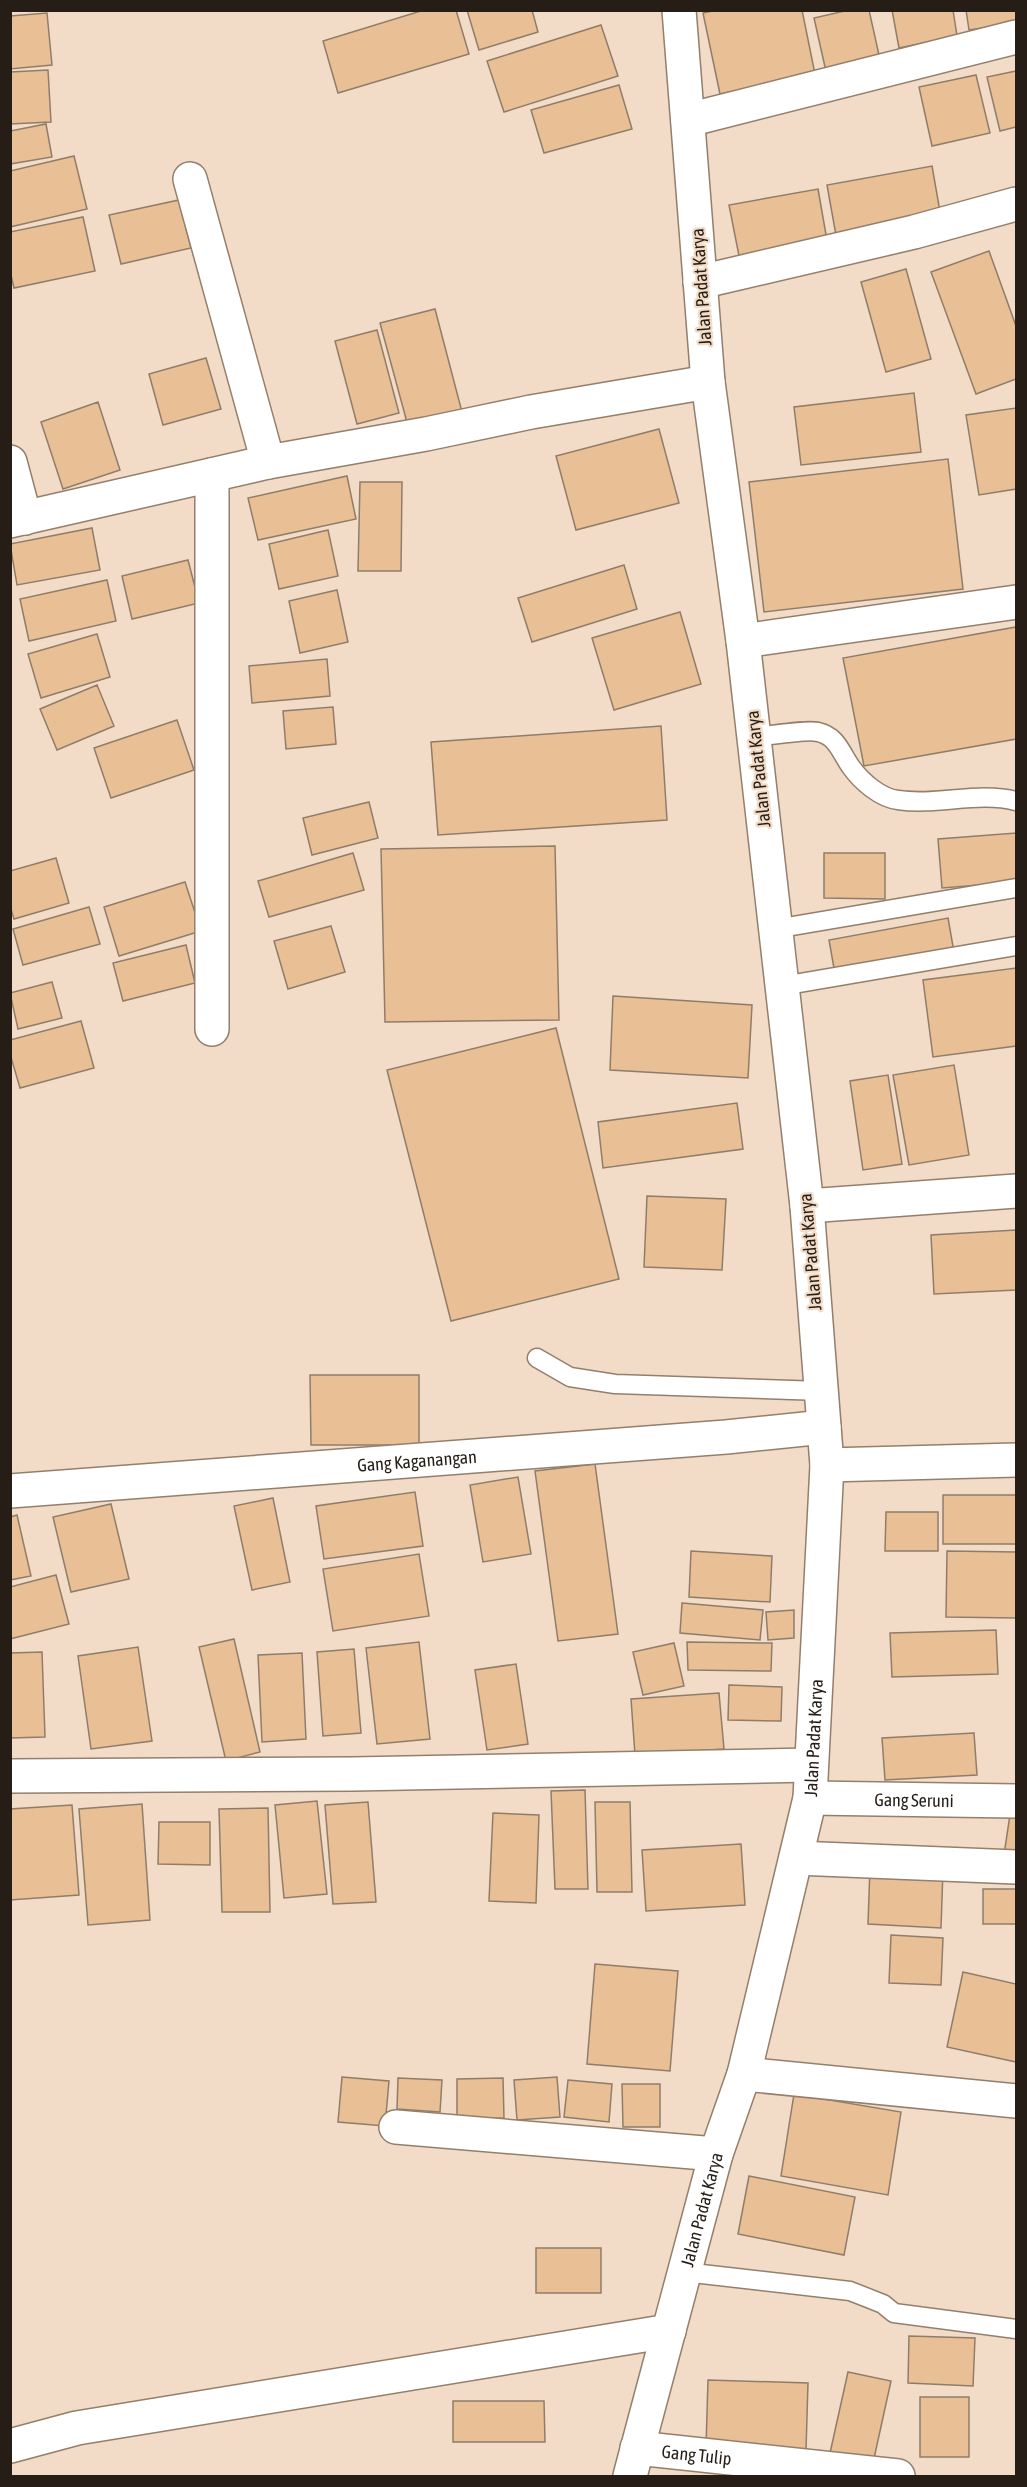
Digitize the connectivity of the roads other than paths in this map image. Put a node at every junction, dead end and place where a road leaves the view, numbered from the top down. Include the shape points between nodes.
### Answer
1 (679, 10) edge
2 (1017, 37) edge
3 (688, 120) junction
4 (190, 179) dead end
5 (1017, 204) edge
6 (700, 282) junction
7 (708, 382) junction
8 (10, 462) edge
9 (268, 462) junction
10 (212, 476) junction
11 (18, 520) edge
12 (1017, 602) edge
13 (743, 641) junction
14 (754, 737) junction
15 (1017, 801) edge
16 (1017, 888) edge
17 (775, 929) junction
18 (1017, 946) edge
19 (782, 986) junction
20 (212, 1029) dead end
21 (1017, 1191) edge
22 (807, 1206) junction
23 (537, 1358) dead end
24 (822, 1391) junction
25 (824, 1427) junction
26 (1017, 1460) edge
27 (827, 1465) junction
28 (10, 1491) edge
29 (810, 1765) junction
30 (10, 1776) edge
31 (810, 1798) junction
32 (1017, 1800) edge
33 (796, 1858) junction
34 (1017, 1867) edge
35 (744, 2074) junction
36 (1017, 2101) edge
37 (396, 2127) dead end
38 (716, 2154) junction
39 (684, 2272) junction
40 (1017, 2329) edge
41 (669, 2331) junction
42 (10, 2446) edge
43 (633, 2462) edge
44 (898, 2476) edge

1 - 3 street, Jalan Padat Karya
2 - 3 street
3 - 6 street, Jalan Padat Karya
4 - 9 street
5 - 6 street
6 - 7 street, Jalan Padat Karya
7 - 9 street
7 - 13 street, Jalan Padat Karya
8 - 11 street
9 - 10 street
10 - 11 street
10 - 20 street
12 - 13 street
13 - 14 street, Jalan Padat Karya
14 - 15 lane via 818,732 837,741 851,767 873,789 897,800 998,796
14 - 17 street, Jalan Padat Karya
16 - 17 lane
17 - 19 street, Jalan Padat Karya
18 - 19 lane
19 - 22 street, Jalan Padat Karya
21 - 22 street
22 - 24 street, Jalan Padat Karya
23 - 24 lane via 570,1377 615,1384
24 - 25 street, Jalan Padat Karya
25 - 27 street, Jalan Padat Karya
25 - 28 street, Gang Kaganangan
26 - 27 street
27 - 29 street, Jalan Padat Karya
29 - 30 street
29 - 31 street, Jalan Padat Karya
31 - 32 street, Gang Seruni
31 - 33 street, Jalan Padat Karya
33 - 34 street
33 - 35 street, Jalan Padat Karya
35 - 36 street
35 - 38 street, Jalan Padat Karya
37 - 38 street
38 - 39 street, Jalan Padat Karya
39 - 40 lane via 850,2291 883,2304 894,2313
39 - 41 street, Jalan Padat Karya
41 - 42 street via 89,2426
41 - 43 street, Jalan Padat Karya
43 - 44 street, Gang Tulip

